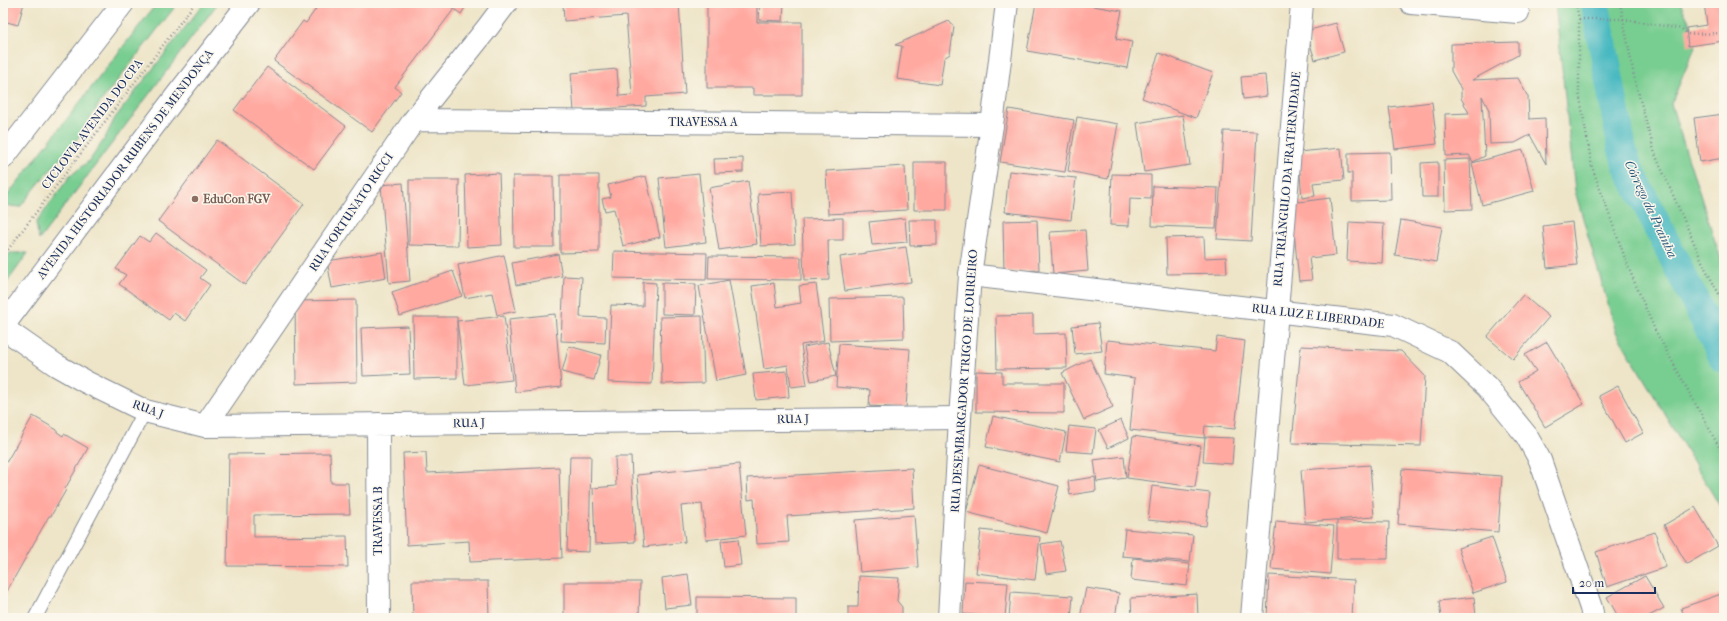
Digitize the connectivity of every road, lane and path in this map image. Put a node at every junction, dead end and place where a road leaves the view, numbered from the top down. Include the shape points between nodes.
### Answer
1 (124, 3) edge
2 (195, 3) edge
3 (249, 3) edge
4 (506, 3) edge
5 (1007, 3) edge
6 (1302, 3) edge
7 (1411, 3) edge
8 (1576, 3) edge
9 (1620, 3) edge
10 (1518, 12) dead end
11 (1579, 19) junction
12 (1623, 19) junction
13 (1724, 33) edge
14 (414, 120) junction
15 (992, 125) junction
16 (3, 158) edge
17 (3, 256) edge
18 (970, 275) junction
19 (1724, 303) edge
20 (1276, 310) junction
21 (3, 327) edge
22 (145, 411) junction
23 (960, 418) junction
24 (378, 424) junction
25 (205, 426) junction
26 (1724, 456) edge
27 (34, 618) edge
28 (379, 618) edge
29 (949, 618) edge
30 (1252, 618) edge
31 (1593, 618) edge

1 - 16 street
2 - 17 path, CICLOVIA AVENIDA DO CPA
3 - 21 street, AVENIDA HISTORIADOR RUBENS DE MENDONÇA
4 - 14 street, RUA FORTUNATO RICCI
5 - 15 street, RUA DESEMBARGADOR TRIGO DE LOUREIRO
6 - 20 street, RUA TRIÂNGULO DA FRATERNIDADE
7 - 10 street
8 - 11 path
9 - 12 path
11 - 12 path
11 - 26 path via 1579,92 1592,167 1629,269 1655,330
12 - 13 path via 1682,29 1686,34
12 - 19 path via 1635,82 1655,154 1705,268
14 - 15 street, TRAVESSA A
14 - 25 street, RUA FORTUNATO RICCI
15 - 18 street, RUA DESEMBARGADOR TRIGO DE LOUREIRO
18 - 20 street, RUA LUZ E LIBERDADE
18 - 23 street, RUA DESEMBARGADOR TRIGO DE LOUREIRO
20 - 30 street, RUA TRIÂNGULO DA FRATERNIDADE
20 - 31 street, RUA LUZ E LIBERDADE via 1392,325 1450,352 1487,387 1526,435 1540,460
21 - 22 street, RUA J via 56,365
22 - 25 street, RUA J
22 - 27 lane
23 - 24 street, RUA J
23 - 29 street, RUA DESEMBARGADOR TRIGO DE LOUREIRO
24 - 25 street, RUA J
24 - 28 street, TRAVESSA B

